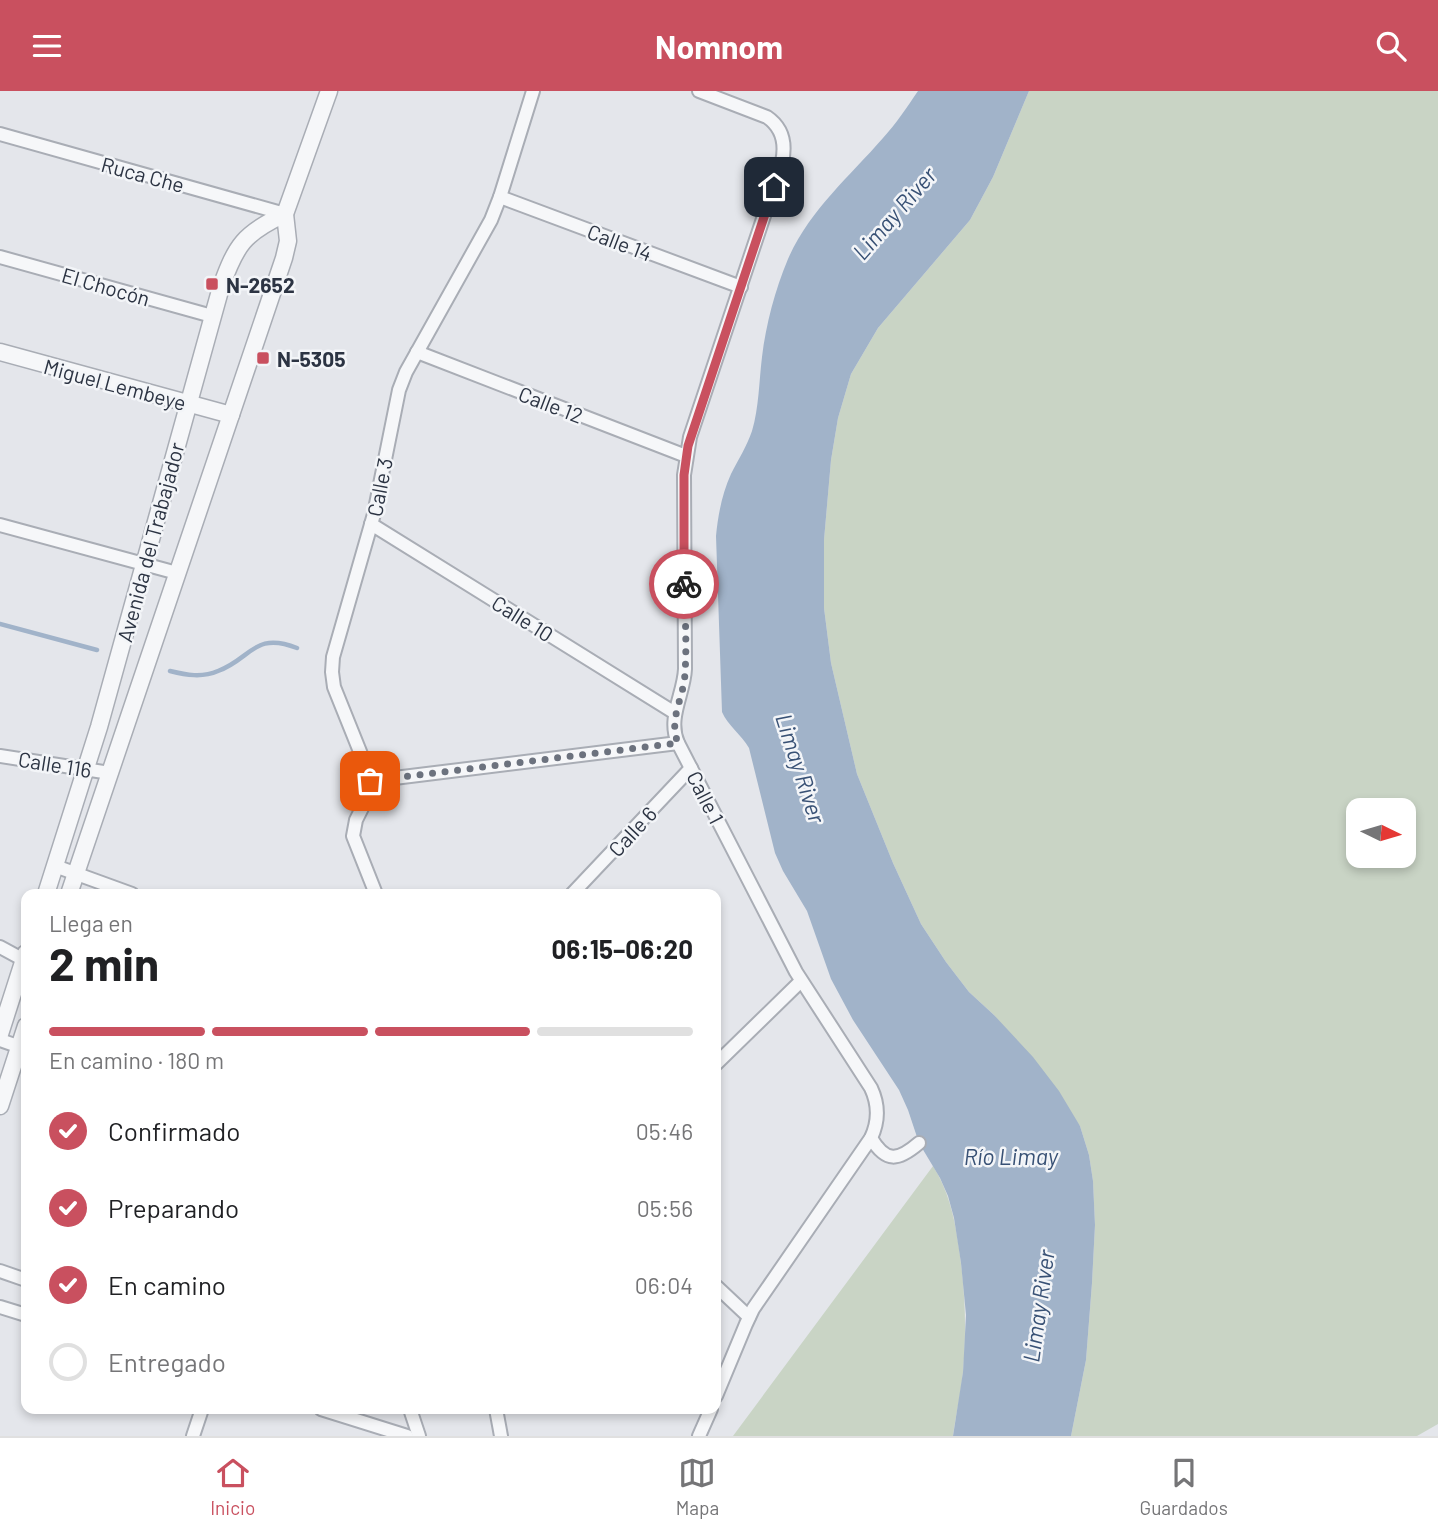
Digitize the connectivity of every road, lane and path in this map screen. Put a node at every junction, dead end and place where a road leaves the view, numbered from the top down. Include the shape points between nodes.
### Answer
1 (329, 91) edge
2 (533, 91) edge
3 (699, 91) edge
4 (0, 135) edge
5 (500, 197) junction
6 (285, 214) junction
7 (0, 257) edge
8 (741, 287) junction
9 (212, 316) junction
10 (0, 352) edge
11 (417, 352) junction
12 (188, 404) junction
13 (231, 415) junction
14 (686, 456) junction
15 (371, 524) junction
16 (0, 525) edge
17 (144, 564) junction
18 (177, 573) junction
19 (675, 713) junction
20 (678, 743) junction
21 (0, 756) edge
22 (691, 768) junction
23 (86, 769) junction
24 (110, 773) junction
25 (370, 781) junction
26 (55, 866) junction
27 (76, 874) junction
28 (48, 889) edge
29 (71, 889) edge
30 (118, 889) edge
31 (374, 889) edge
32 (577, 889) edge
33 (0, 947) edge
34 (21, 955) edge
35 (21, 969) edge
36 (801, 981) junction
37 (0, 1034) edge
38 (0, 1040) edge
39 (21, 1047) edge
40 (21, 1053) edge
41 (721, 1059) edge
42 (0, 1106) edge
43 (871, 1137) junction
44 (919, 1143) dead end
45 (0, 1271) edge
46 (21, 1278) edge
47 (721, 1291) edge
48 (0, 1307) edge
49 (21, 1313) edge
50 (749, 1317) junction
51 (721, 1384) edge
52 (200, 1414) edge
53 (337, 1414) edge
54 (412, 1414) edge
55 (497, 1414) edge
56 (709, 1414) edge
57 (193, 1436) edge
58 (407, 1436) edge
59 (419, 1436) edge
60 (500, 1436) edge
61 (699, 1436) edge

1 - 6 street, Avenida del Trabajador
2 - 5 street, Calle 3
3 - 8 street, Calle 1 via 767,117 781,132 782,162
4 - 6 street, Ruca Che
5 - 8 street, Calle 14
5 - 11 street, Calle 3
6 - 9 street, Avenida del Trabajador via 260,226 240,246
6 - 13 street, Avenida del Trabajador via 285,253
7 - 9 street, El Chocón
8 - 14 street, Calle 1
9 - 12 street, Avenida del Trabajador
10 - 12 street, Miguel Lembeye
11 - 14 street, Calle 12
11 - 15 street, Calle 3 via 396,399
12 - 13 street, Miguel Lembeye
12 - 17 street, Avenida del Trabajador
13 - 18 street, Avenida del Trabajador
14 - 19 street, Calle 1 via 685,669
15 - 19 street, Calle 10
15 - 25 street, Calle 3 via 331,672
16 - 17 street
17 - 18 street
17 - 23 street, Avenida del Trabajador
18 - 24 street, Avenida del Trabajador
19 - 20 street, Calle 1
20 - 22 street, Calle 1
20 - 25 street
21 - 23 street, Calle 116
22 - 32 street, Calle 6
22 - 36 street, Calle 1
23 - 24 street, Calle 116
23 - 26 street, Avenida del Trabajador
24 - 27 street, Avenida del Trabajador
25 - 31 street via 354,836
26 - 27 street
26 - 28 street, Avenida del Trabajador
27 - 29 street, Avenida del Trabajador
27 - 30 street
33 - 34 street
35 - 37 street
36 - 41 street
36 - 43 street, Calle 1 via 874,1095 877,1117
38 - 39 street
40 - 42 street
43 - 44 street via 880,1151 890,1156 901,1156
43 - 50 street, Calle 1
45 - 46 street
47 - 50 street
48 - 49 street
50 - 51 street, Calle 1
52 - 57 street
53 - 58 street
54 - 59 street
55 - 60 street
56 - 61 street

